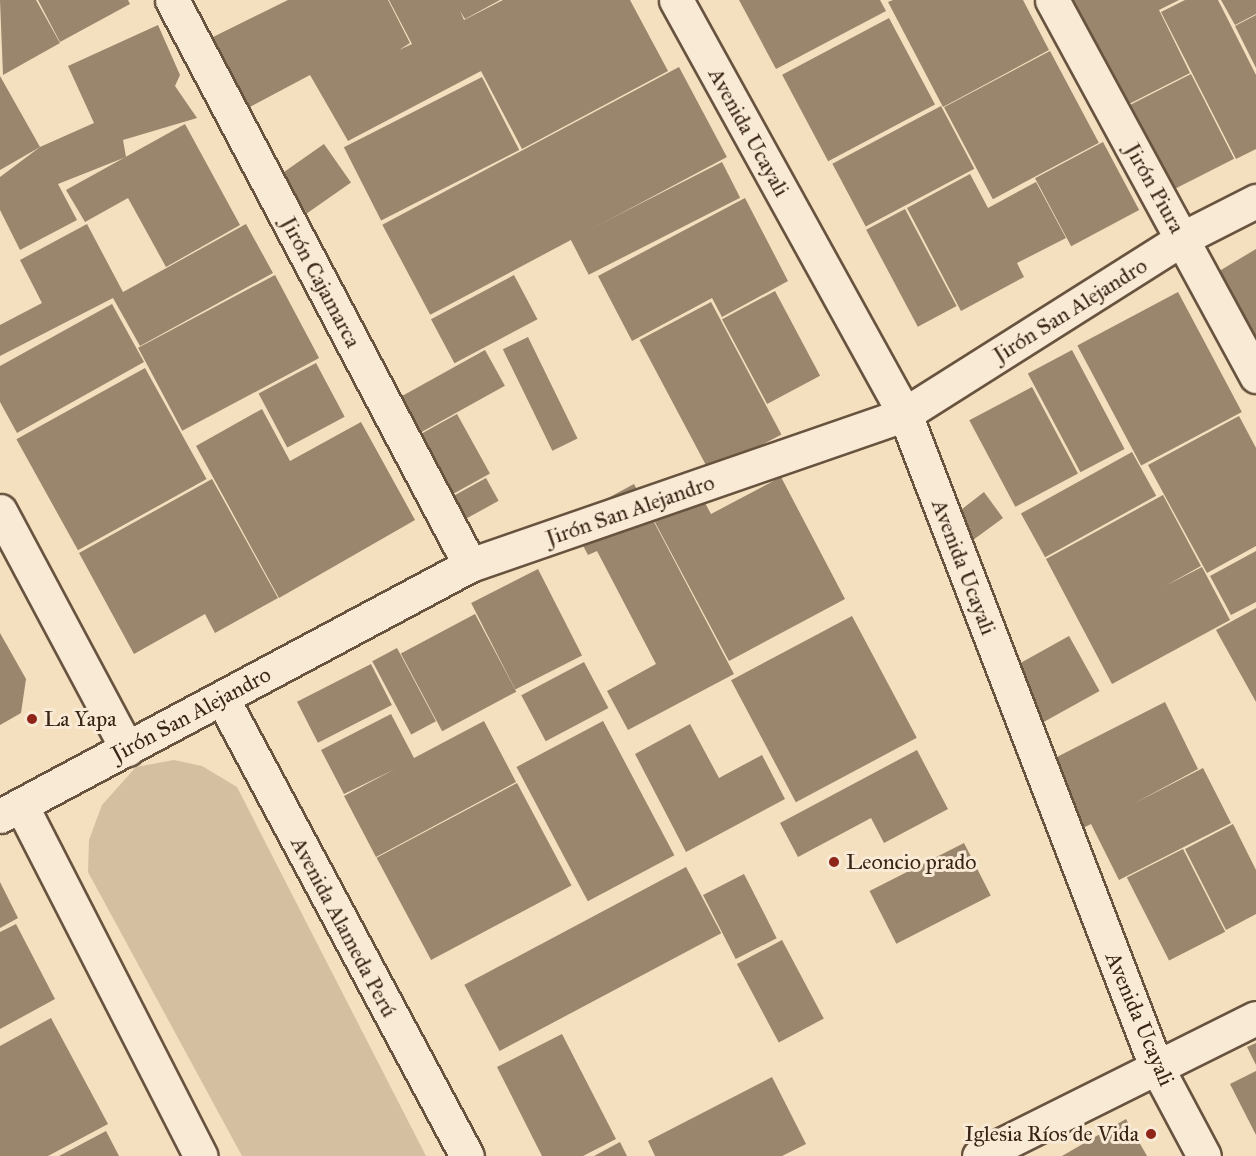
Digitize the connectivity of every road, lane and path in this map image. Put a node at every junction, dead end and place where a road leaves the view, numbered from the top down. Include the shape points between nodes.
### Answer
1 (172, 0) edge
2 (676, 0) edge
3 (1052, 0) edge
4 (1256, 201) edge
5 (1183, 238) junction
6 (1256, 376) edge
7 (905, 414) junction
8 (0, 511) edge
9 (470, 565) junction
10 (222, 698) junction
11 (127, 749) junction
12 (11, 811) edge
13 (1256, 1018) edge
14 (1155, 1064) junction
15 (201, 1156) edge
16 (467, 1156) edge
17 (979, 1156) edge
18 (1204, 1156) edge

1 - 9 street, Jirón Cajamarca
2 - 7 street, Avenida Ucayali
3 - 5 street, Jirón Piura
4 - 5 street, Jirón San Alejandro
5 - 6 street, Jirón Piura
5 - 7 street, Jirón San Alejandro
7 - 9 street, Jirón San Alejandro
7 - 14 street, Avenida Ucayali
8 - 11 street
9 - 10 street, Jirón San Alejandro
10 - 11 street, Jirón San Alejandro
10 - 16 street, Avenida Alameda Perú
11 - 12 street, Jirón San Alejandro
12 - 15 street
13 - 14 street
14 - 17 street
14 - 18 street, Avenida Ucayali

